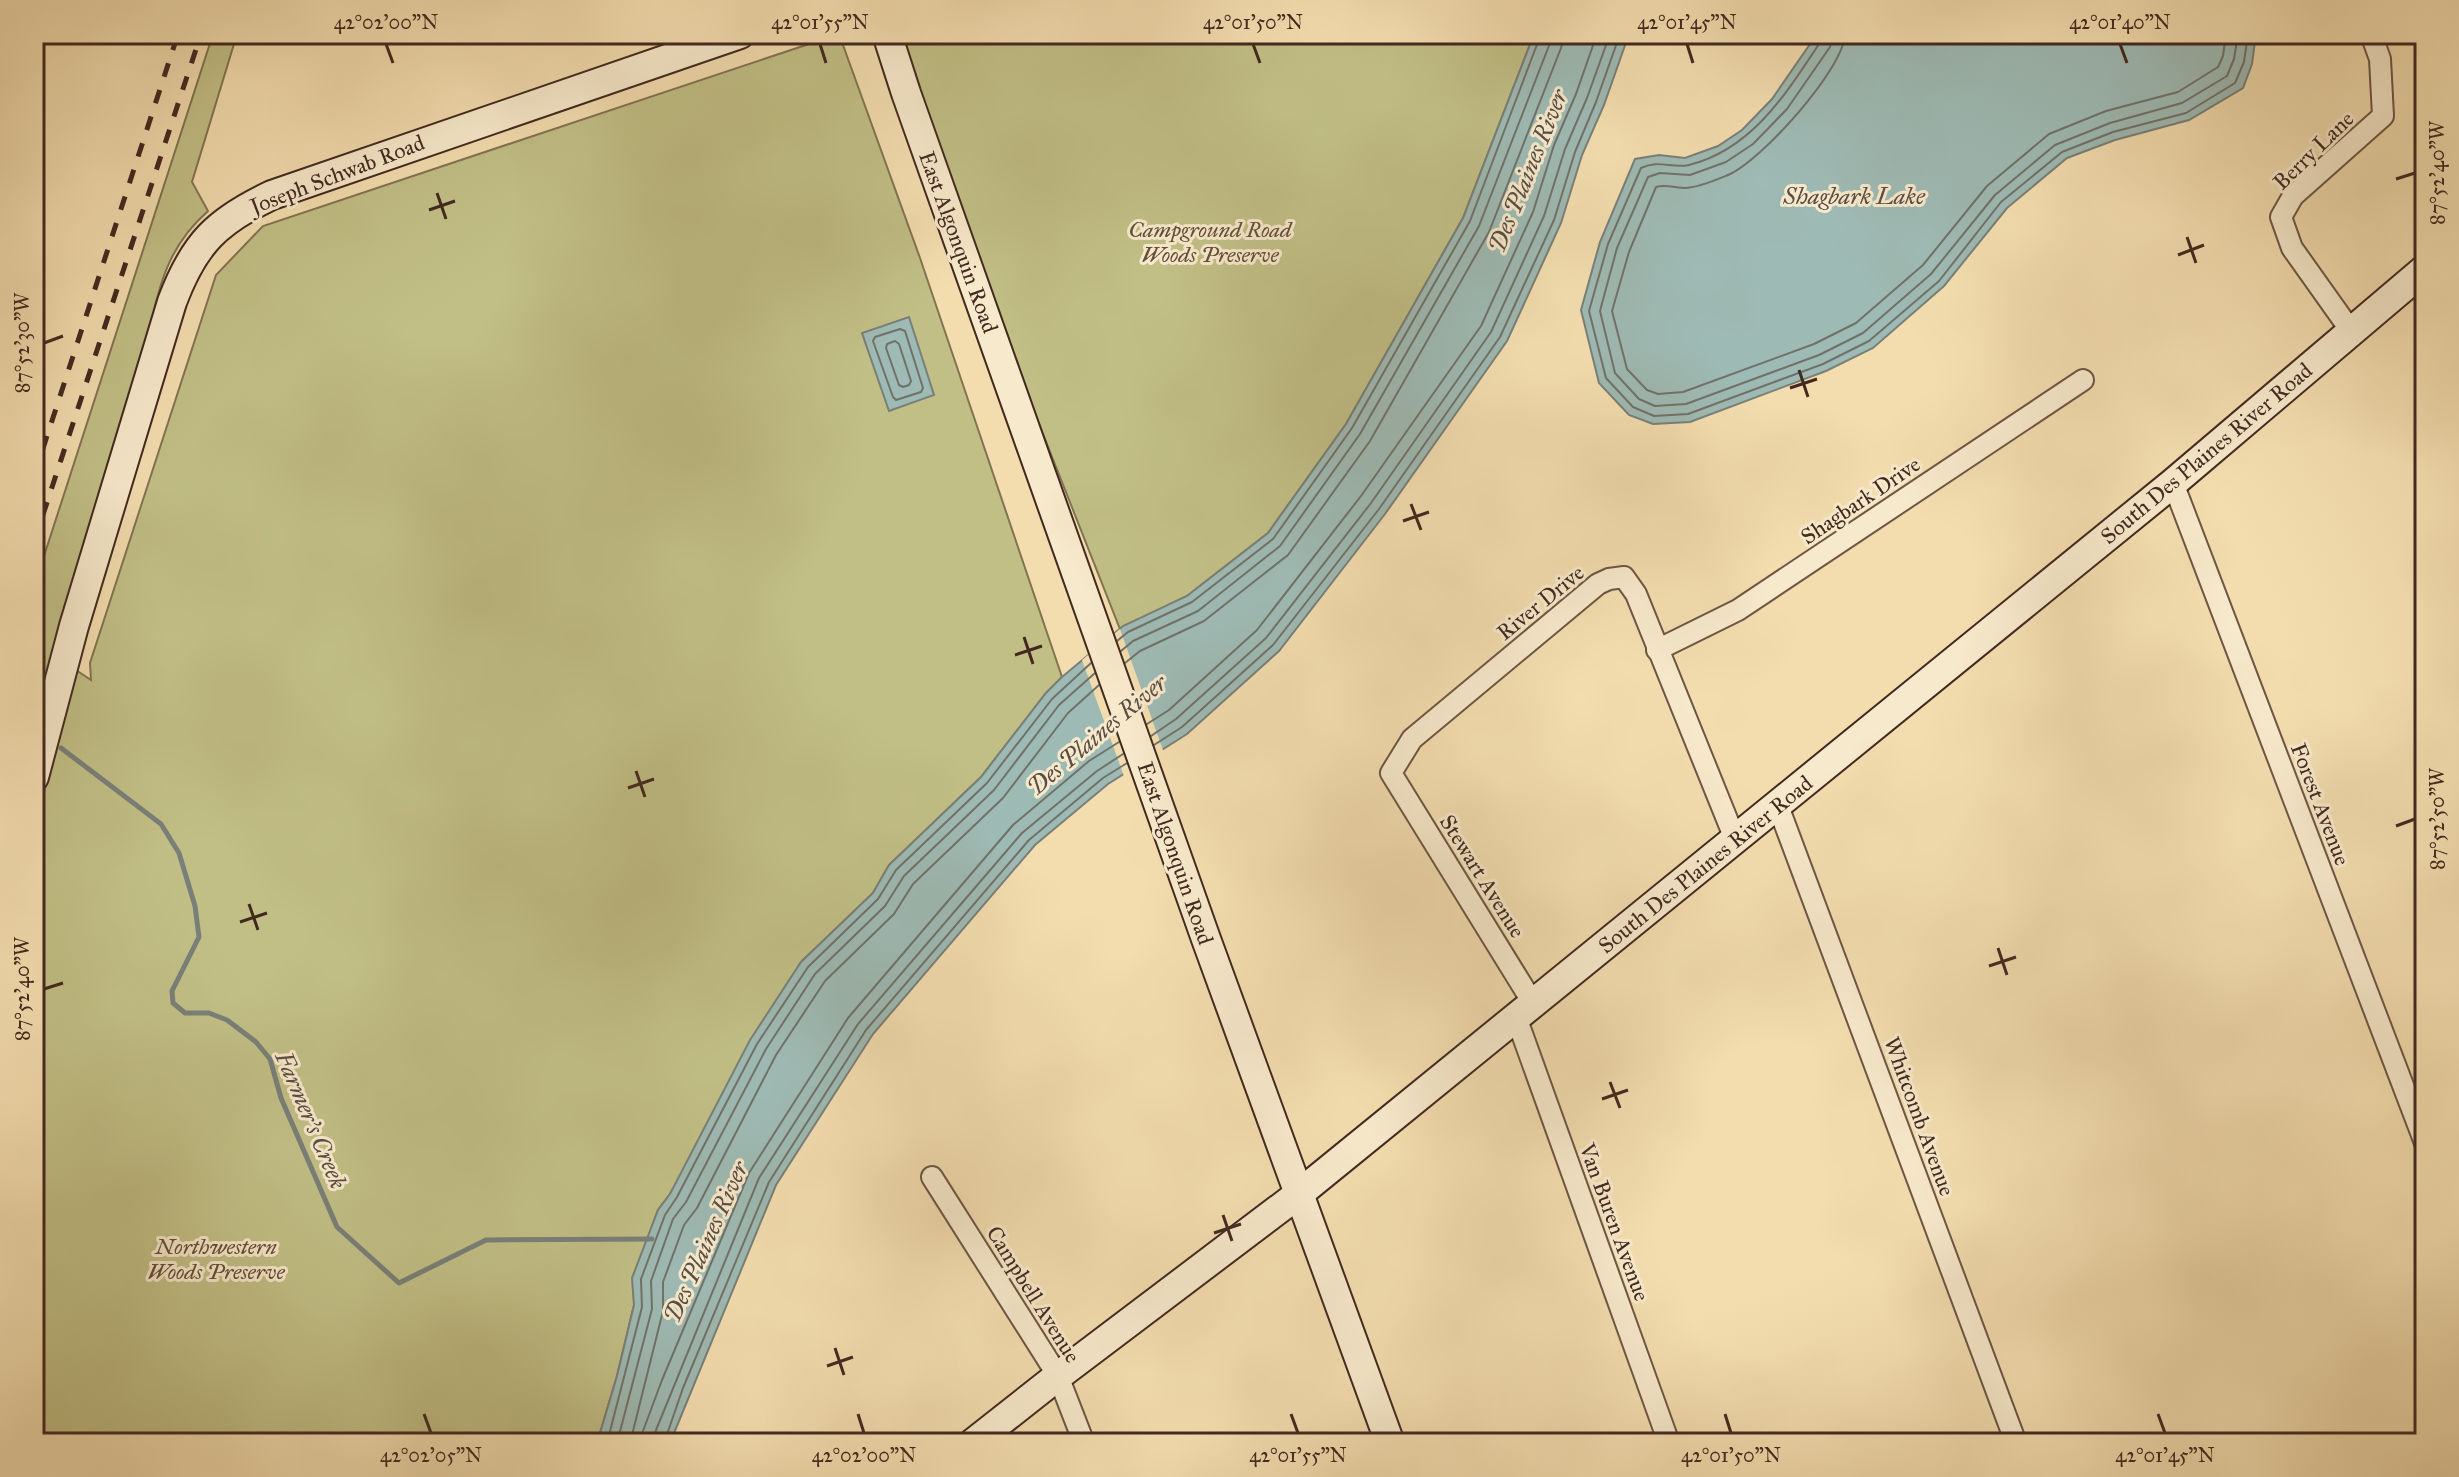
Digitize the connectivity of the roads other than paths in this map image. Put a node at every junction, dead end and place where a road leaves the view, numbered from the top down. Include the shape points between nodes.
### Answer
1 (740, 34) edge
2 (887, 34) edge
3 (2371, 34) edge
4 (2425, 269) edge
5 (2351, 331) junction
6 (2083, 380) dead end
7 (2173, 483) junction
8 (1657, 650) junction
9 (1391, 773) joint
10 (34, 777) edge
11 (1778, 806) junction
12 (1735, 839) junction
13 (1525, 1010) junction
14 (2425, 1143) edge
15 (932, 1177) dead end
16 (1300, 1193) junction
17 (1058, 1376) junction
18 (973, 1443) edge
19 (1084, 1443) edge
20 (1390, 1443) edge
21 (1669, 1443) edge
22 (2016, 1443) edge

1 - 10 main road, Joseph Schwab Road via 272,195 223,221 208,236 172,302
2 - 16 main road, East Algonquin Road
3 - 5 street, Berry Lane via 2380,59 2383,116 2293,196 2281,217 2292,248
4 - 5 main road, South Des Plaines River Road
5 - 7 main road, South Des Plaines River Road
6 - 8 street, Shagbark Drive via 1738,610
7 - 11 main road, South Des Plaines River Road
7 - 14 street, Forest Avenue
8 - 9 street, River Drive via 1624,577 1598,584 1412,739
8 - 12 street, River Drive
9 - 13 street, Stewart Avenue
11 - 12 main road, South Des Plaines River Road
11 - 22 street, Whitcomb Avenue
12 - 13 main road, South Des Plaines River Road
13 - 16 main road, South Des Plaines River Road
13 - 21 street, Van Buren Avenue
15 - 17 street, Campbell Avenue
16 - 17 main road, South Des Plaines River Road
16 - 20 main road, East Algonquin Road
17 - 18 main road, South Des Plaines River Road
17 - 19 street, Campbell Avenue

